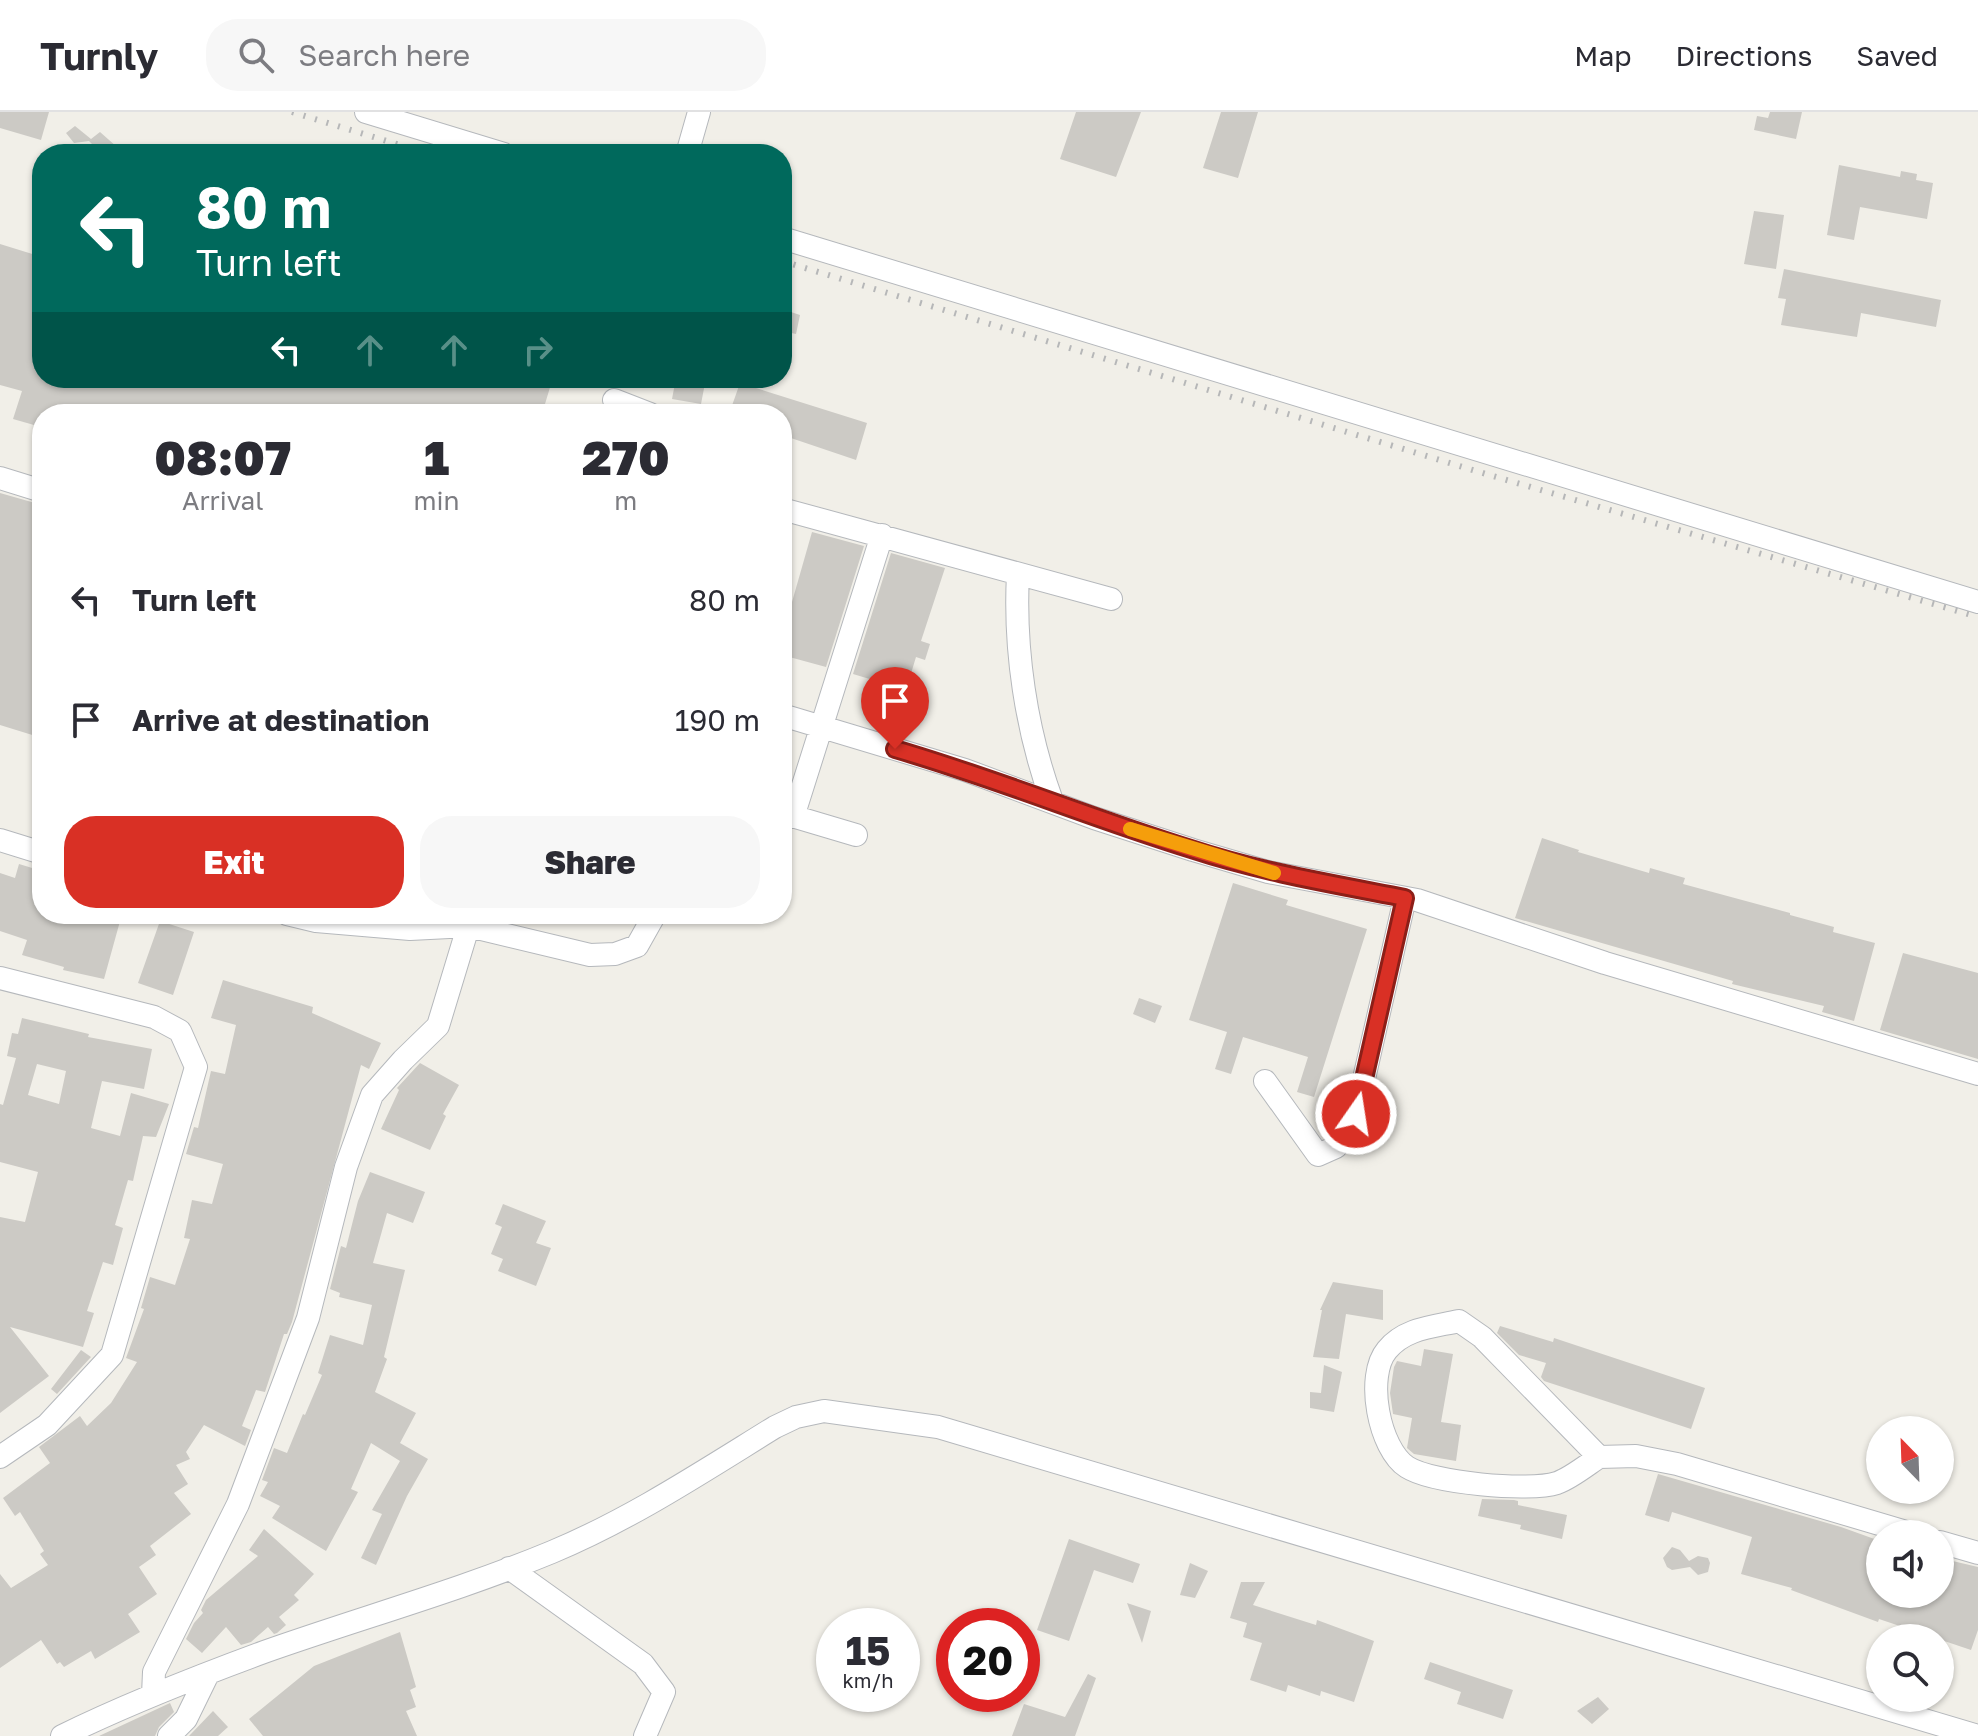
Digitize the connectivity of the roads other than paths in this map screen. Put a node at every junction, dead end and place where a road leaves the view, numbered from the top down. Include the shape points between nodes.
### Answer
1 (366, 112) edge
2 (699, 112) edge
3 (471, 144) edge
4 (690, 144) edge
5 (792, 241) edge
6 (0, 478) edge
7 (32, 488) edge
8 (792, 512) edge
9 (882, 535) junction
10 (1018, 574) junction
11 (1111, 599) dead end
12 (1978, 602) edge
13 (792, 718) edge
14 (821, 727) junction
15 (792, 804) edge
16 (1059, 804) junction
17 (792, 816) edge
18 (856, 835) dead end
19 (0, 840) edge
20 (32, 850) edge
21 (1405, 898) junction
22 (351, 924) edge
23 (444, 924) edge
24 (470, 924) edge
25 (485, 924) edge
26 (649, 924) edge
27 (0, 978) edge
28 (1978, 1074) edge
29 (1265, 1081) dead end
30 (0, 1457) edge
31 (1599, 1457) junction
32 (1866, 1520) edge
33 (1954, 1546) edge
34 (1978, 1553) edge
35 (509, 1568) junction
36 (208, 1674) junction
37 (153, 1695) junction
38 (62, 1736) edge
39 (169, 1736) edge
40 (645, 1736) edge
41 (1978, 1736) edge

1 - 3 street
2 - 4 street
5 - 12 street
6 - 7 street
8 - 9 street
9 - 10 street
9 - 14 street
10 - 11 street
10 - 16 street via 1021,668 1035,747
13 - 14 street
14 - 15 street
14 - 16 street
16 - 21 street via 1268,872
17 - 18 street
19 - 20 street
21 - 28 street
21 - 29 street via 1356,1114 1336,1147 1318,1155
22 - 23 street via 410,929
24 - 37 street via 438,1026 372,1095 346,1167 308,1318 238,1504 154,1672
25 - 26 street via 590,955 637,946
27 - 30 street via 154,1017 180,1031 196,1067 112,1355 47,1425
31 - 31 street via 1558,1483 1508,1487 1418,1473 1391,1450 1377,1413 1375,1384 1385,1351 1409,1331 1459,1321 1482,1337
31 - 32 street via 1636,1456 1677,1464
33 - 34 street
35 - 36 street
35 - 40 street via 643,1664 657,1680 664,1692
35 - 41 street via 641,1510 796,1417 824,1411 938,1427
36 - 37 street
36 - 39 street via 186,1719
37 - 38 street

